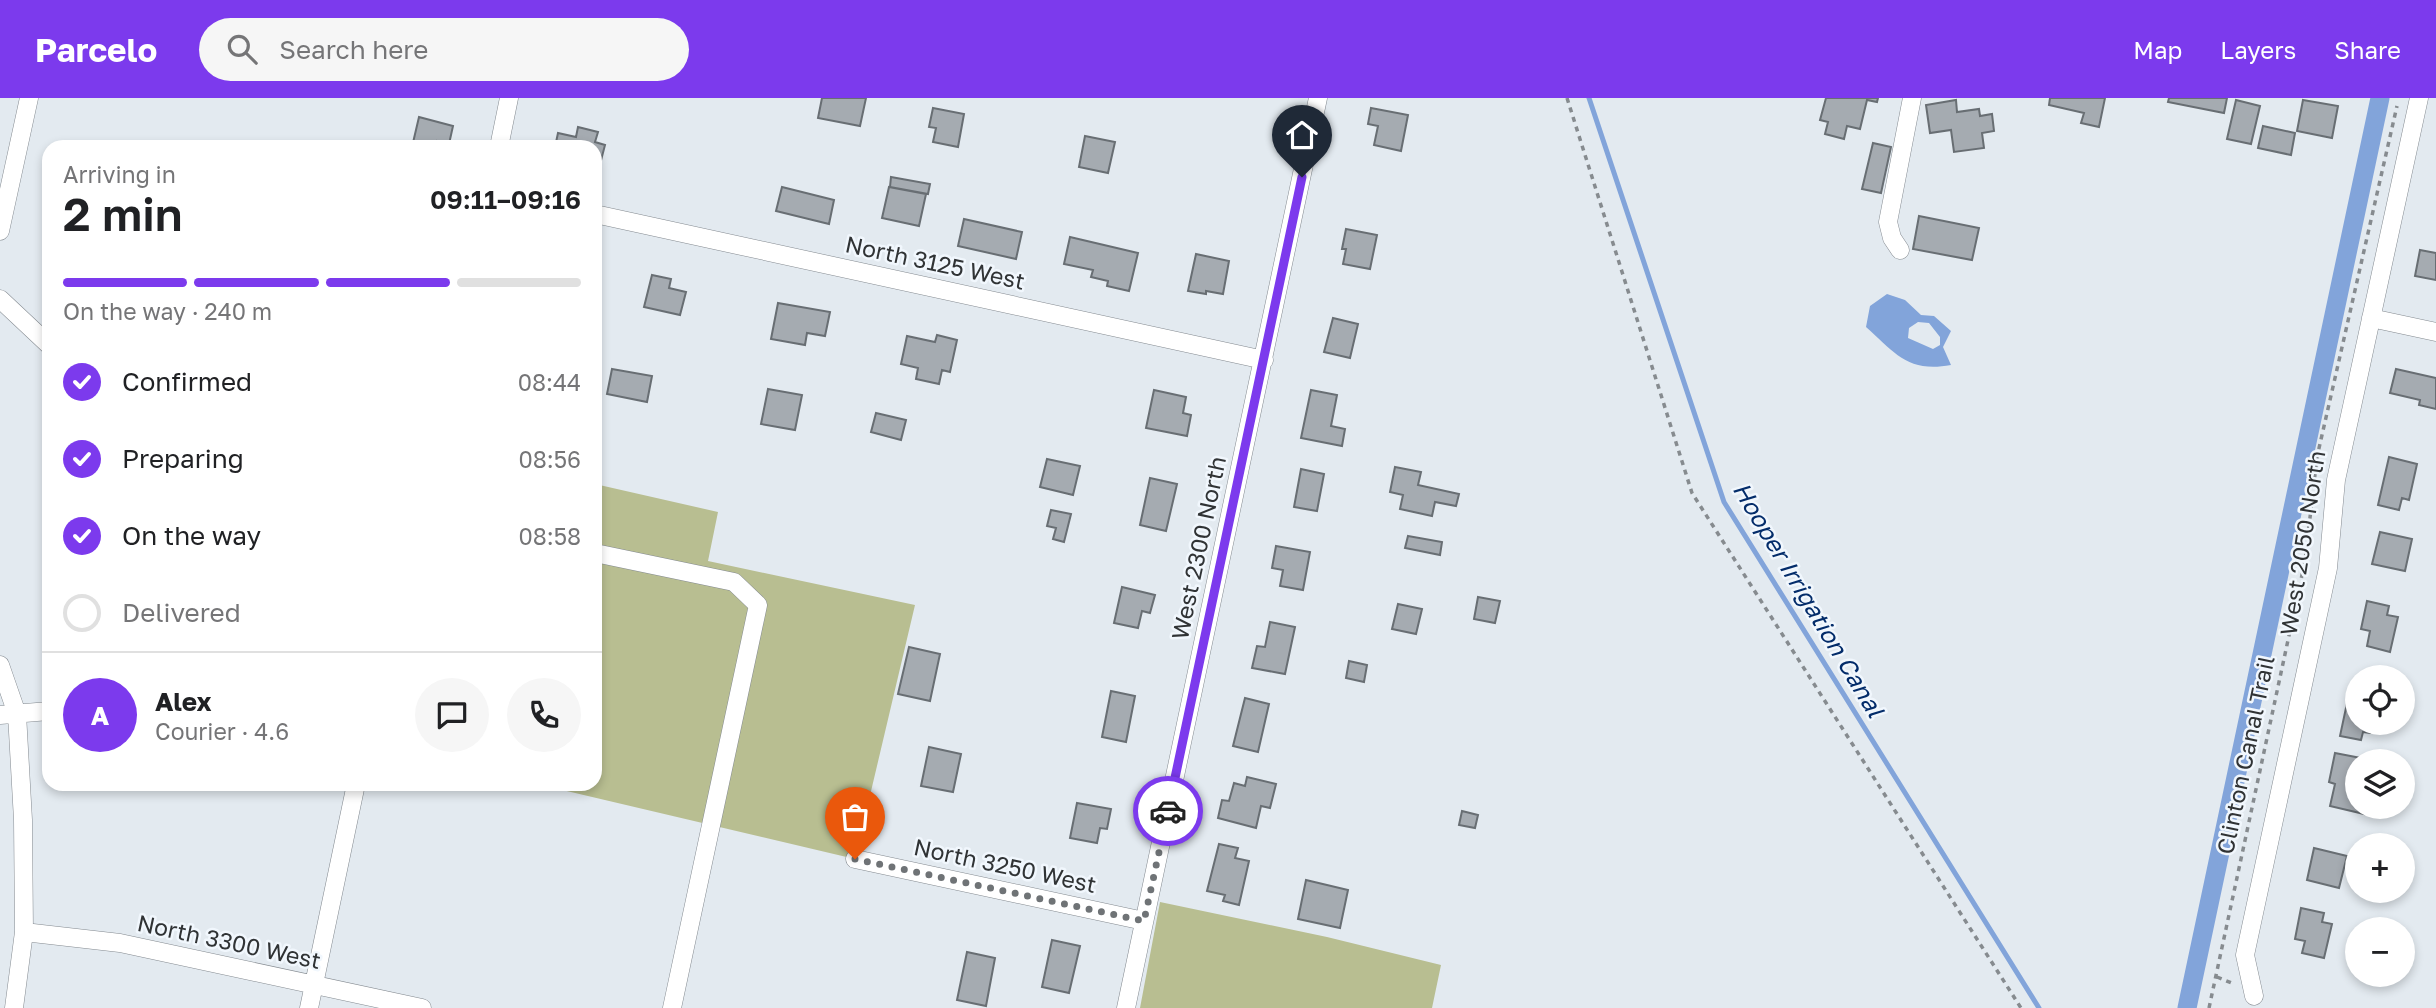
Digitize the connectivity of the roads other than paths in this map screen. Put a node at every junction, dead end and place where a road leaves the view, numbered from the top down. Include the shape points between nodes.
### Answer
1 (29, 98) edge
2 (509, 98) edge
3 (1318, 98) edge
4 (1912, 98) edge
5 (2419, 98) edge
6 (500, 140) edge
7 (602, 216) edge
8 (0, 231) edge
9 (1900, 250) dead end
10 (0, 299) edge
11 (2371, 318) junction
12 (2436, 332) edge
13 (42, 338) edge
14 (1264, 360) junction
15 (602, 554) edge
16 (0, 665) edge
17 (42, 712) edge
18 (8, 715) edge
19 (355, 791) edge
20 (855, 859) dead end
21 (1144, 921) junction
22 (24, 932) junction
23 (314, 985) junction
24 (2254, 996) dead end
25 (14, 1008) edge
26 (309, 1008) edge
27 (422, 1008) edge
28 (672, 1008) edge
29 (1126, 1008) edge

1 - 8 street
2 - 6 street
3 - 14 street, West 2300 North
4 - 9 street via 1888,222
5 - 11 street, West 2050 North
7 - 14 street, North 3125 West
10 - 13 street
11 - 12 street
11 - 24 street, West 2050 North via 2336,480 2328,568 2245,955
14 - 21 street, West 2300 North
15 - 28 street via 734,582 758,605
16 - 18 street
17 - 18 street
18 - 22 street via 23,820
19 - 23 street
20 - 21 street, North 3250 West
21 - 29 street, West 2300 North
22 - 23 street, North 3300 West via 120,943
22 - 25 street
23 - 26 street
23 - 27 street, North 3300 West

